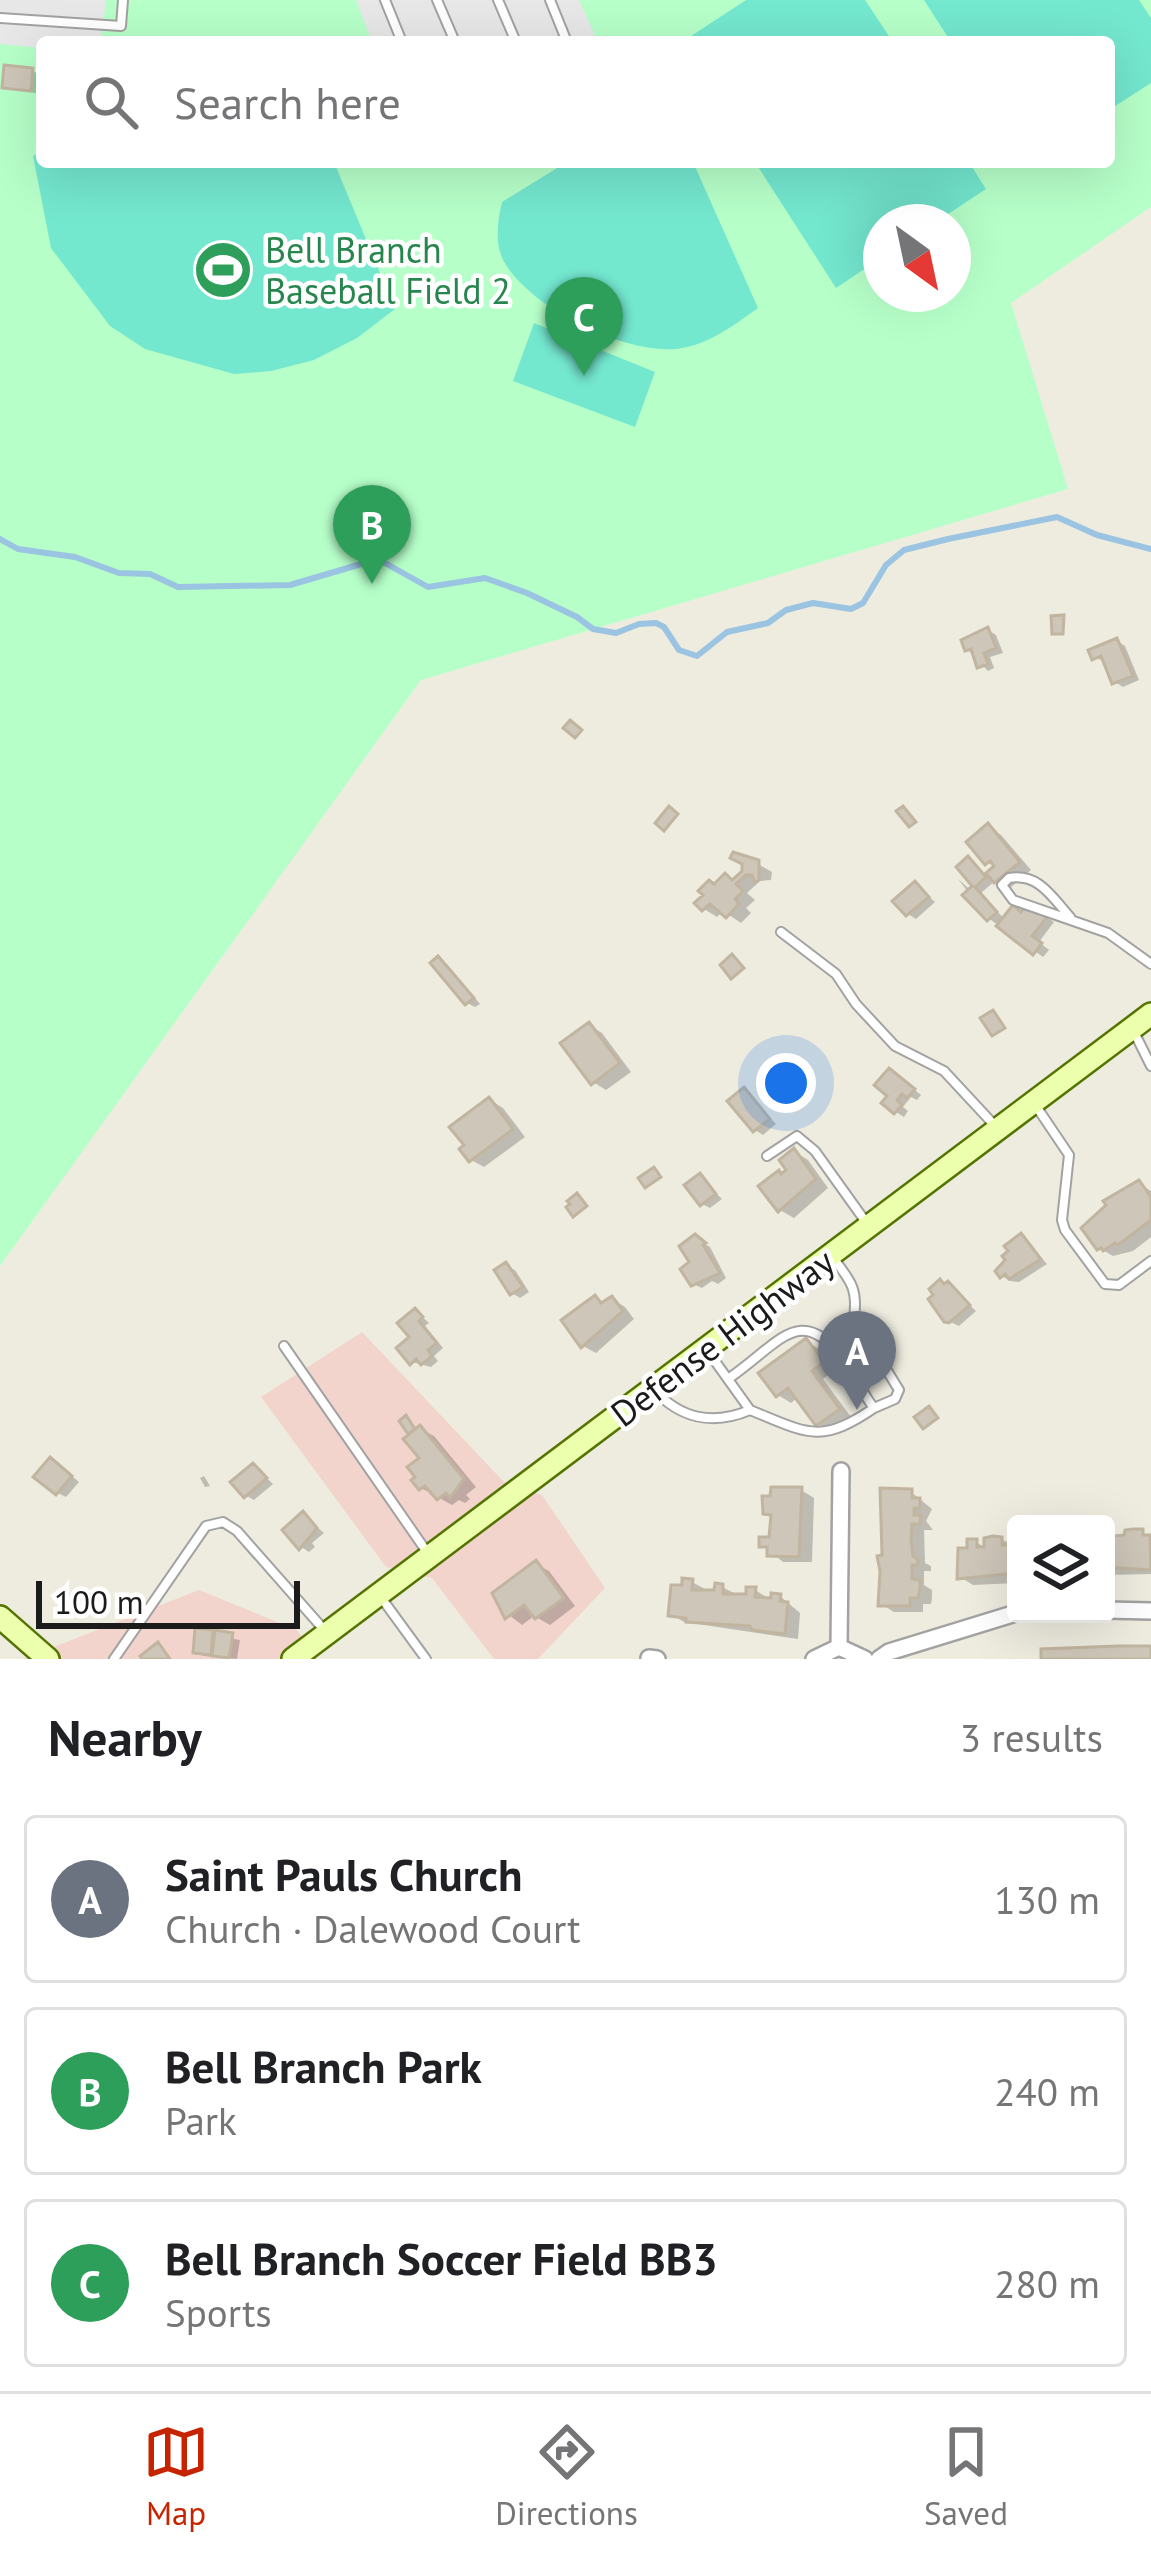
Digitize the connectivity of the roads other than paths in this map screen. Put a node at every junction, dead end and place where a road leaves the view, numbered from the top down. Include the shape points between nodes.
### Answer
1 (123, 0) edge
2 (385, 0) edge
3 (437, 0) edge
4 (498, 0) edge
5 (550, 0) edge
6 (0, 18) edge
7 (400, 36) edge
8 (452, 36) edge
9 (513, 36) edge
10 (565, 36) edge
11 (1070, 917) junction
12 (782, 932) dead end
13 (1151, 964) edge
14 (1151, 1014) edge
15 (1132, 1028) junction
16 (1151, 1066) edge
17 (1034, 1102) junction
18 (998, 1129) junction
19 (767, 1156) dead end
20 (869, 1226) junction
21 (831, 1255) junction
22 (1151, 1261) edge
23 (284, 1346) dead end
24 (706, 1349) junction
25 (728, 1379) junction
26 (653, 1389) junction
27 (874, 1408) junction
28 (750, 1410) junction
29 (842, 1471) dead end
30 (430, 1556) junction
31 (379, 1594) junction
32 (1115, 1610) edge
33 (1151, 1611) edge
34 (1007, 1616) edge
35 (0, 1617) edge
36 (327, 1633) junction
37 (839, 1647) junction
38 (297, 1658) edge
39 (48, 1659) edge
40 (114, 1659) edge
41 (426, 1659) edge
42 (814, 1659) edge
43 (865, 1659) edge
44 (879, 1659) edge

1 - 6 lane via 121,26
2 - 7 lane
3 - 8 lane
4 - 9 lane
5 - 10 lane
11 - 11 lane via 1013,900 1002,885 1009,878 1040,883
11 - 13 lane
12 - 18 lane via 836,974 895,1046 944,1071
14 - 15 main road, Defense Highway
15 - 16 lane
15 - 17 main road, Defense Highway
17 - 18 main road, Defense Highway
17 - 22 lane via 1069,1155 1065,1230 1105,1284 1119,1285
18 - 20 main road, Defense Highway
19 - 20 lane via 797,1136
20 - 21 main road, Defense Highway
21 - 24 main road, Defense Highway
21 - 27 lane via 855,1287 854,1317 899,1390
23 - 30 lane
24 - 25 lane
24 - 26 main road, Defense Highway
25 - 27 lane via 795,1330 812,1328
25 - 28 lane
26 - 28 lane via 688,1416 715,1420
26 - 30 main road, Defense Highway
27 - 28 lane via 846,1427 817,1433
29 - 37 street
30 - 31 main road, Defense Highway
31 - 36 main road, Defense Highway
31 - 41 lane
32 - 33 street
34 - 44 street
35 - 39 main road
36 - 38 main road, Defense Highway
36 - 40 lane via 223,1522 206,1526
37 - 42 street
37 - 43 street

